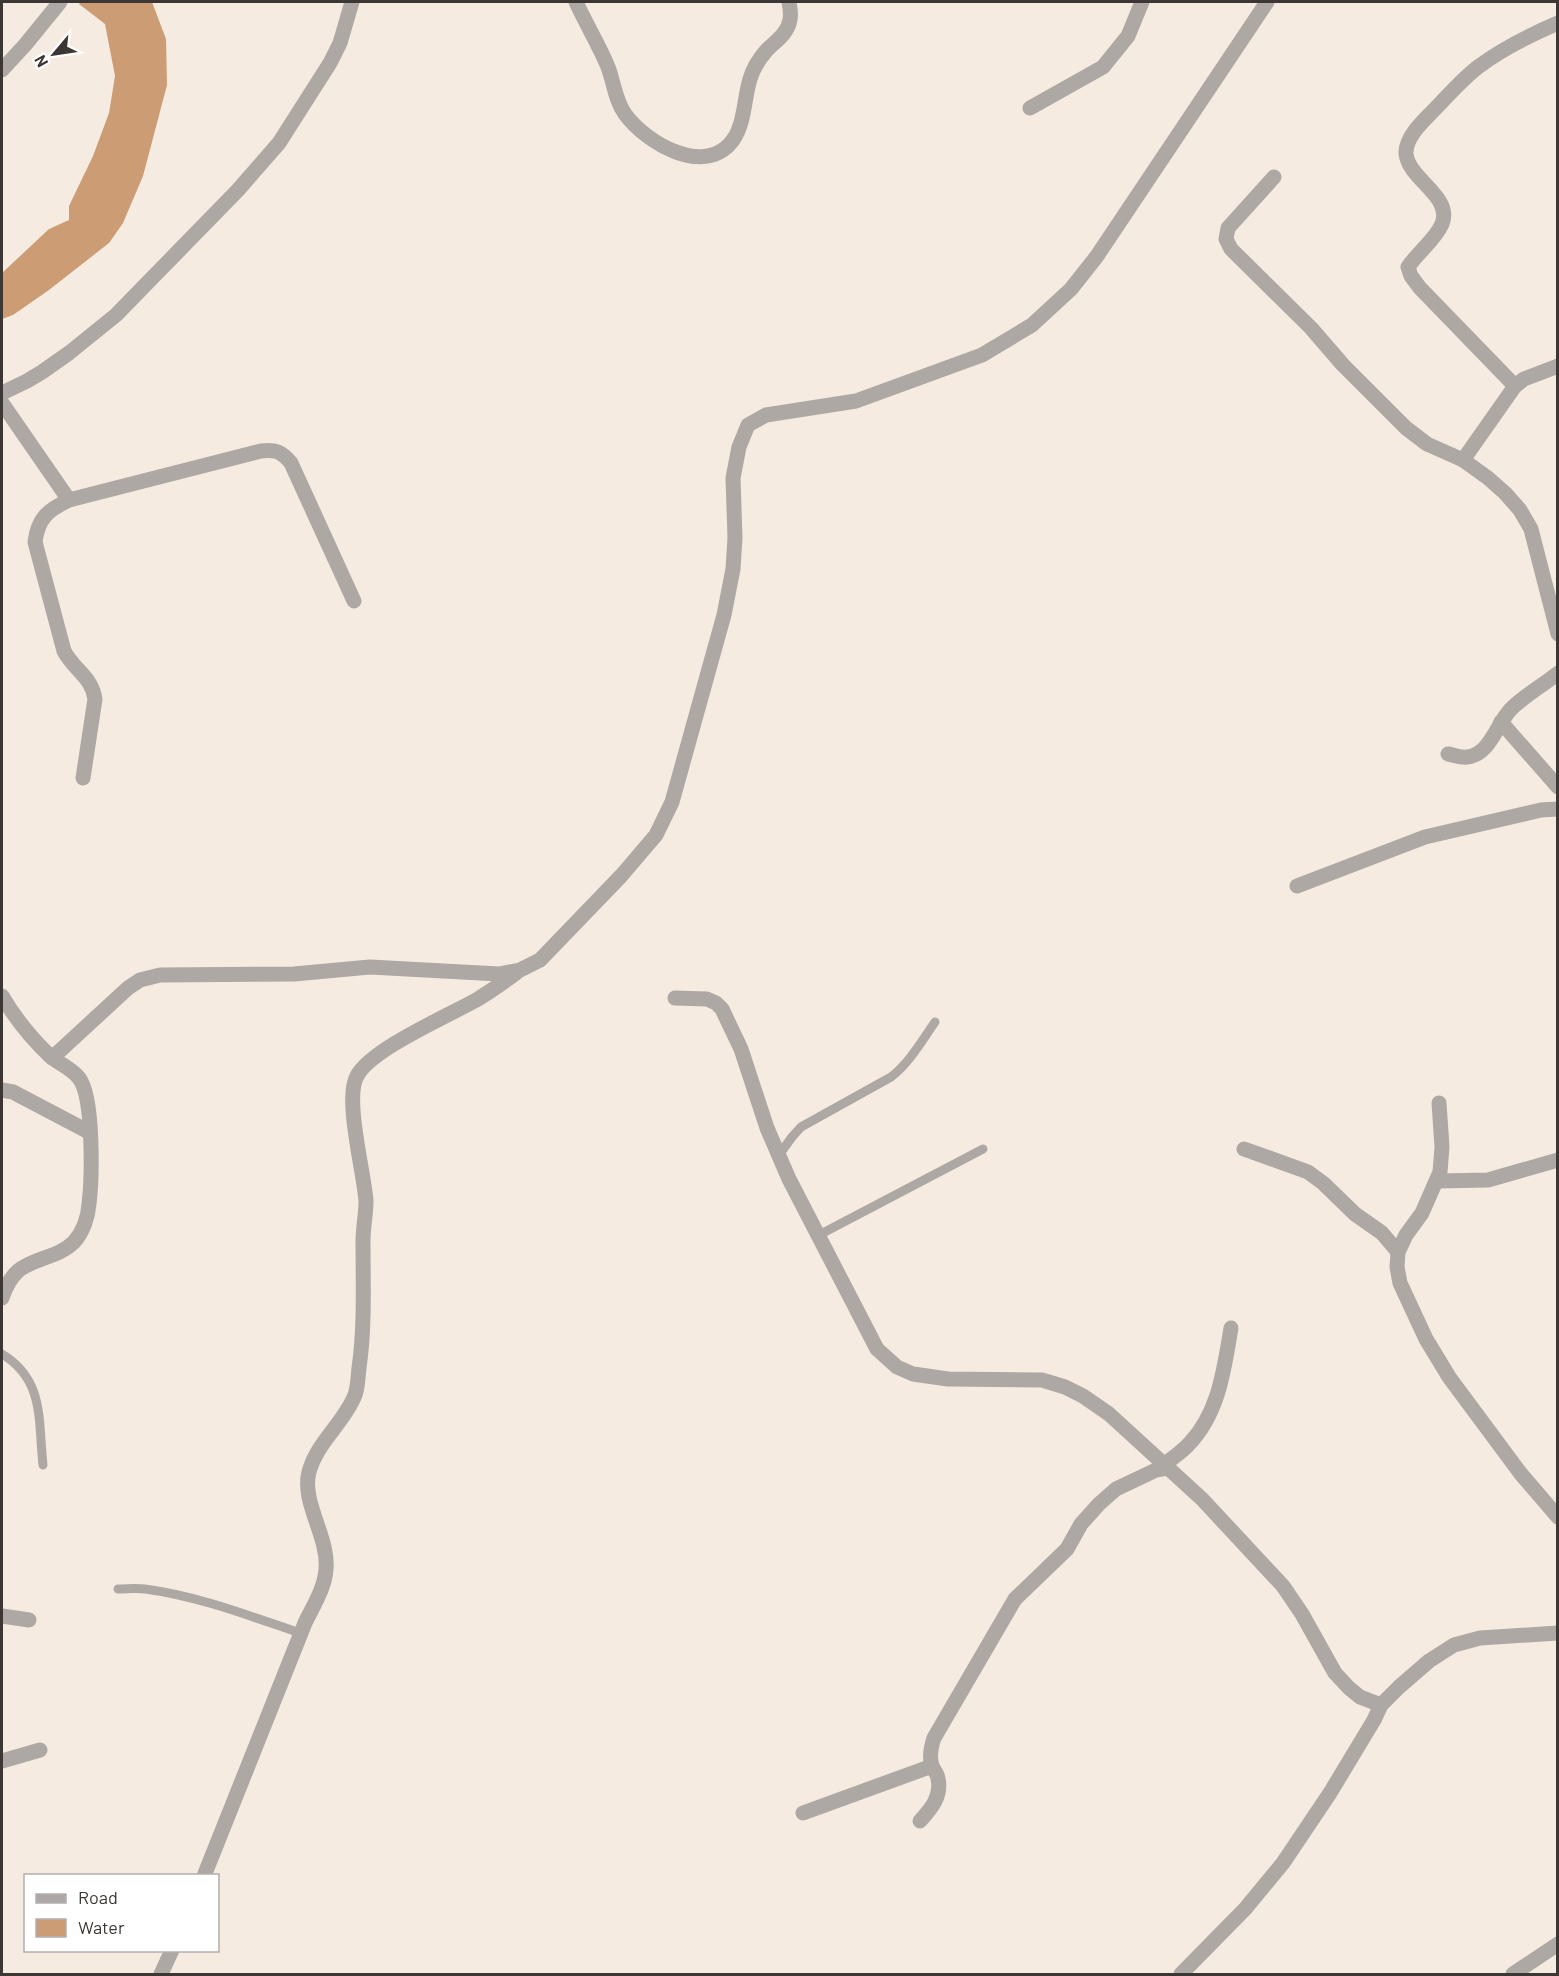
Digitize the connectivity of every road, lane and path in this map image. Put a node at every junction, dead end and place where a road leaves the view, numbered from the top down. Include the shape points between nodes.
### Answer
1 (352, 2) edge
2 (576, 2) edge
3 (789, 2) edge
4 (1142, 2) edge
5 (1267, 2) edge
6 (59, 3) edge
7 (1557, 22) edge
8 (2, 70) edge
9 (1030, 108) dead end
10 (1274, 177) dead end
11 (1557, 366) edge
12 (1515, 386) junction
13 (2, 393) edge
14 (2, 403) edge
15 (1463, 460) junction
16 (69, 500) junction
17 (354, 601) dead end
18 (1556, 625) edge
19 (1557, 674) edge
20 (1501, 722) junction
21 (1448, 754) dead end
22 (82, 778) dead end
23 (1557, 787) edge
24 (1557, 809) edge
25 (1297, 886) dead end
26 (520, 970) junction
27 (2, 996) edge
28 (675, 998) dead end
29 (934, 1022) dead end
30 (52, 1058) junction
31 (2, 1090) edge
32 (1439, 1103) dead end
33 (89, 1131) junction
34 (982, 1149) dead end
35 (1244, 1149) dead end
36 (779, 1155) junction
37 (1557, 1160) edge
38 (1437, 1180) junction
39 (819, 1235) junction
40 (1398, 1252) junction
41 (2, 1298) edge
42 (1231, 1328) dead end
43 (2, 1354) edge
44 (43, 1465) dead end
45 (1166, 1467) junction
46 (1557, 1517) edge
47 (118, 1589) dead end
48 (2, 1616) edge
49 (29, 1620) dead end
50 (1557, 1633) edge
51 (300, 1634) junction
52 (1381, 1705) junction
53 (40, 1750) dead end
54 (2, 1761) edge
55 (932, 1766) junction
56 (803, 1813) dead end
57 (920, 1821) dead end
58 (204, 1874) edge
59 (1557, 1944) edge
60 (171, 1952) edge
61 (161, 1974) edge
62 (1181, 1974) edge
63 (1513, 1974) edge

1 - 13 street via 330,63 279,142 238,190 116,315 42,372
2 - 3 street via 625,114 645,134 692,158 722,151 733,139 750,77 767,50 784,35 790,21
4 - 9 street via 1128,36 1103,68
5 - 26 street via 1097,256 1071,289 1032,325 982,356 928,376 856,400 766,415 748,425 732,478 735,538 724,615 672,802 656,835 621,876 540,960
6 - 8 street
7 - 12 street via 1479,66 1418,127 1406,152 1409,164 1443,206 1444,215 1436,233 1408,267 1411,276
10 - 15 street via 1227,228 1226,239 1231,249 1399,422 1427,444
11 - 12 street
12 - 15 street
14 - 16 street
15 - 18 street via 1520,510 1530,530
16 - 17 street via 274,449 291,463
16 - 22 street via 52,508 41,520 35,542 64,651 93,687 95,699
19 - 20 street via 1512,708
20 - 21 street via 1479,752 1467,757
20 - 23 street
24 - 25 street via 1425,837
26 - 30 street via 499,974 370,967 294,974 160,975 128,988
26 - 51 street via 369,1061 356,1076 354,1124 366,1204 363,1342 356,1392 309,1473 308,1493 327,1568
27 - 30 street via 15,1018
28 - 36 street via 707,999 722,1009 741,1049
29 - 36 lane via 901,1069 801,1127
30 - 33 street via 80,1079
31 - 33 street
32 - 38 street via 1442,1147
33 - 41 street via 89,1205 84,1227 64,1250 17,1271
34 - 39 lane
35 - 40 street via 1308,1172 1382,1233
36 - 39 street
37 - 38 street via 1488,1180
38 - 40 street
39 - 45 street via 877,1348 897,1367 913,1374 948,1379 1042,1380 1065,1387 1109,1414
40 - 46 street via 1400,1283 1437,1358
42 - 45 street via 1218,1395 1196,1435
43 - 44 lane via 23,1371 36,1395
45 - 52 street via 1202,1499 1283,1586 1348,1688
45 - 55 street via 1116,1489 1081,1524 1067,1549 1016,1599 934,1738
47 - 51 lane via 144,1588 192,1599
48 - 49 street
50 - 52 street via 1480,1638 1454,1645 1429,1661
51 - 58 street
52 - 62 street via 1330,1793 1283,1863 1245,1909
53 - 54 street
55 - 56 street
55 - 57 street via 939,1791
59 - 63 street
60 - 61 street

